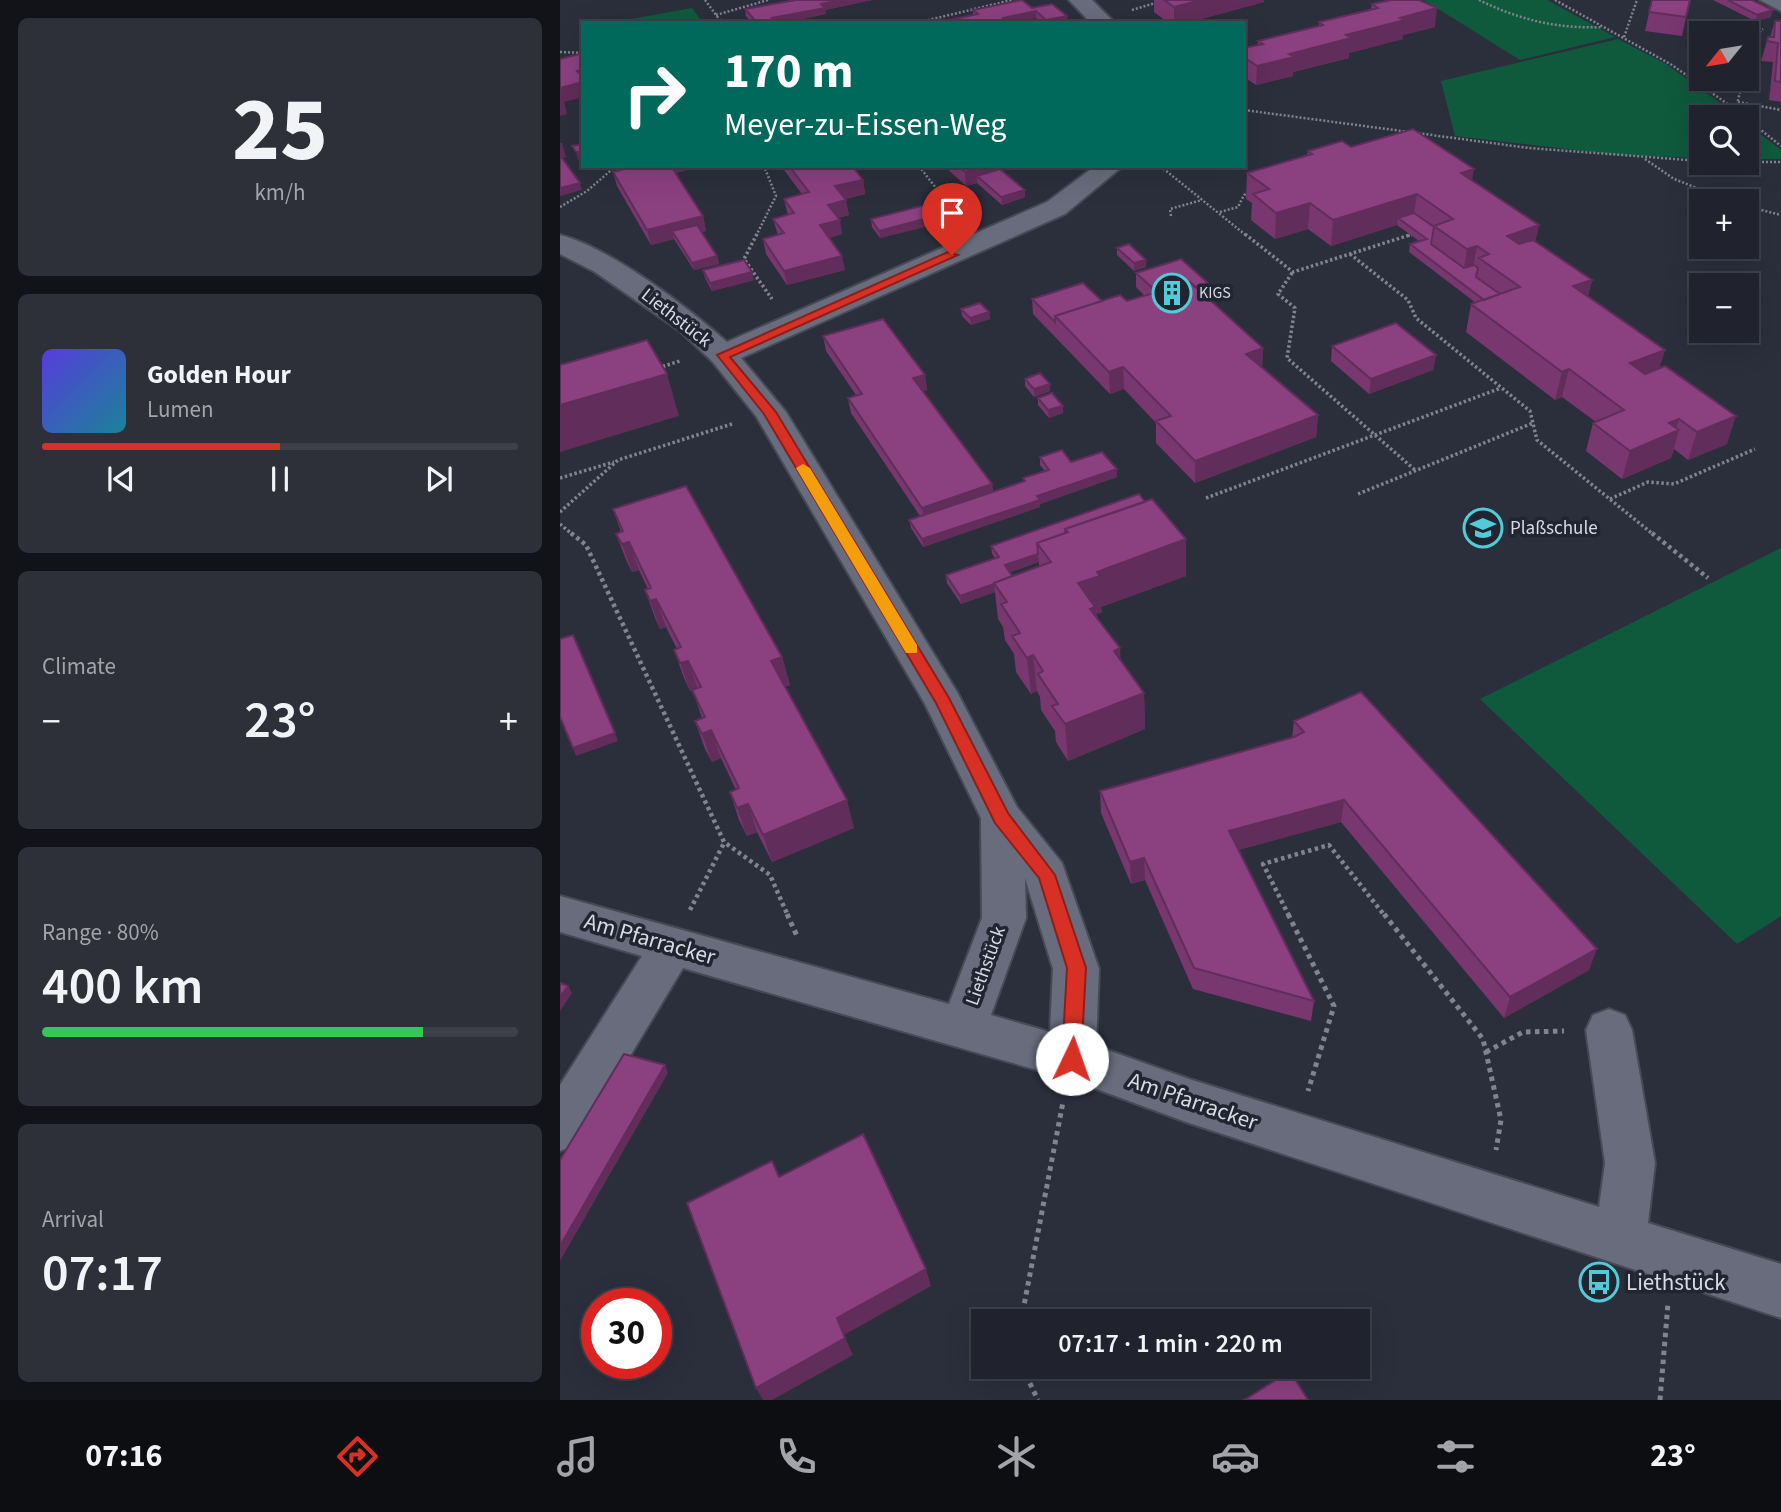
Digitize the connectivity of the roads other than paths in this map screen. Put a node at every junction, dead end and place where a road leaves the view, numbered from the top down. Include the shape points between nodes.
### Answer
1 (1080, 0) edge
2 (1771, 0) edge
3 (1781, 5) edge
4 (1102, 21) edge
5 (1108, 168) edge
6 (560, 243) edge
7 (723, 355) junction
8 (1002, 818) junction
9 (560, 914) edge
10 (673, 945) junction
11 (962, 1030) junction
12 (1609, 1030) road end
13 (1072, 1059) junction
14 (560, 1128) edge
15 (1620, 1239) junction
16 (1781, 1291) edge

1 - 4 street
2 - 3 street
5 - 7 street via 1056,208
6 - 7 street, Liethstück via 605,265 690,325
7 - 8 street, Liethstück via 770,412 943,702
8 - 11 street, Liethstück via 1004,918
8 - 13 street, Liethstück via 1046,875 1076,968
9 - 10 street, Am Pfarracker
10 - 11 street, Am Pfarracker
10 - 14 street
11 - 13 street, Am Pfarracker
12 - 15 street via 1630,1163
13 - 15 street, Am Pfarracker
15 - 16 street, Am Pfarracker

